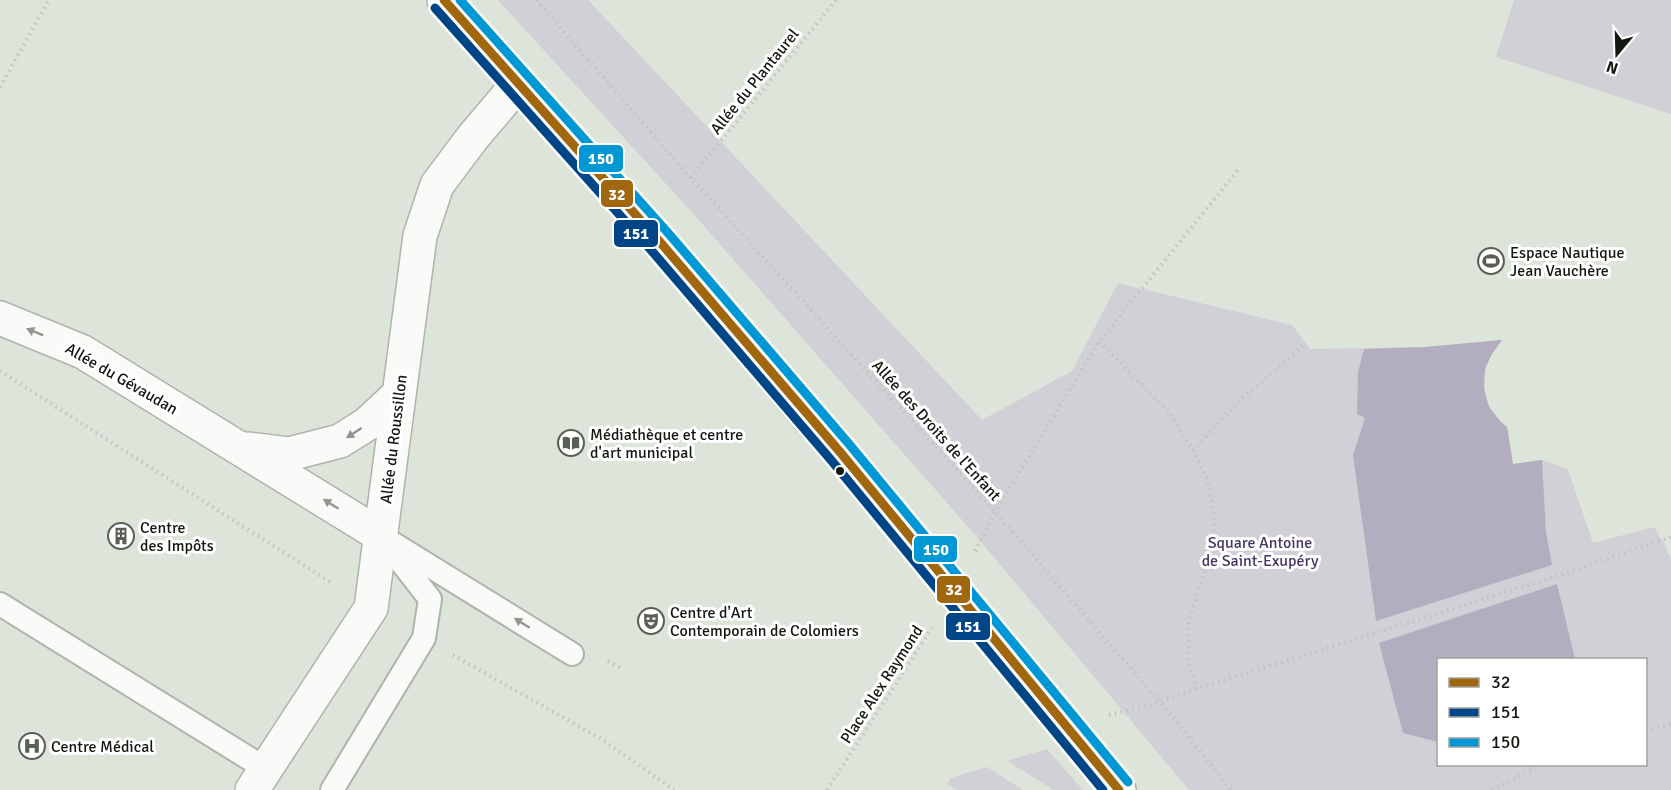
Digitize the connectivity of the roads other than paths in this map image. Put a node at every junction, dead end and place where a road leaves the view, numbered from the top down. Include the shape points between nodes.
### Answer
1 (444, 0) edge
2 (518, 84) junction
3 (0, 318) edge
4 (398, 395) junction
5 (239, 448) junction
6 (380, 535) junction
7 (0, 604) edge
8 (572, 654) dead end
9 (259, 780) edge
10 (332, 790) edge
11 (1119, 790) edge

1 - 2 street
2 - 4 street, Allée du Roussillon via 437,185 420,236
2 - 11 street via 840,452
5 -> 3 street, Allée du Gévaudan via 83,352
4 -> 5 street, Allée du Gévaudan via 367,424 340,441 290,454
4 - 6 street, Allée du Roussillon
6 -> 5 street, Allée du Gévaudan
8 -> 6 lane
6 - 9 street, Allée du Roussillon via 371,608
6 - 10 lane via 430,599 424,638
7 - 9 lane

